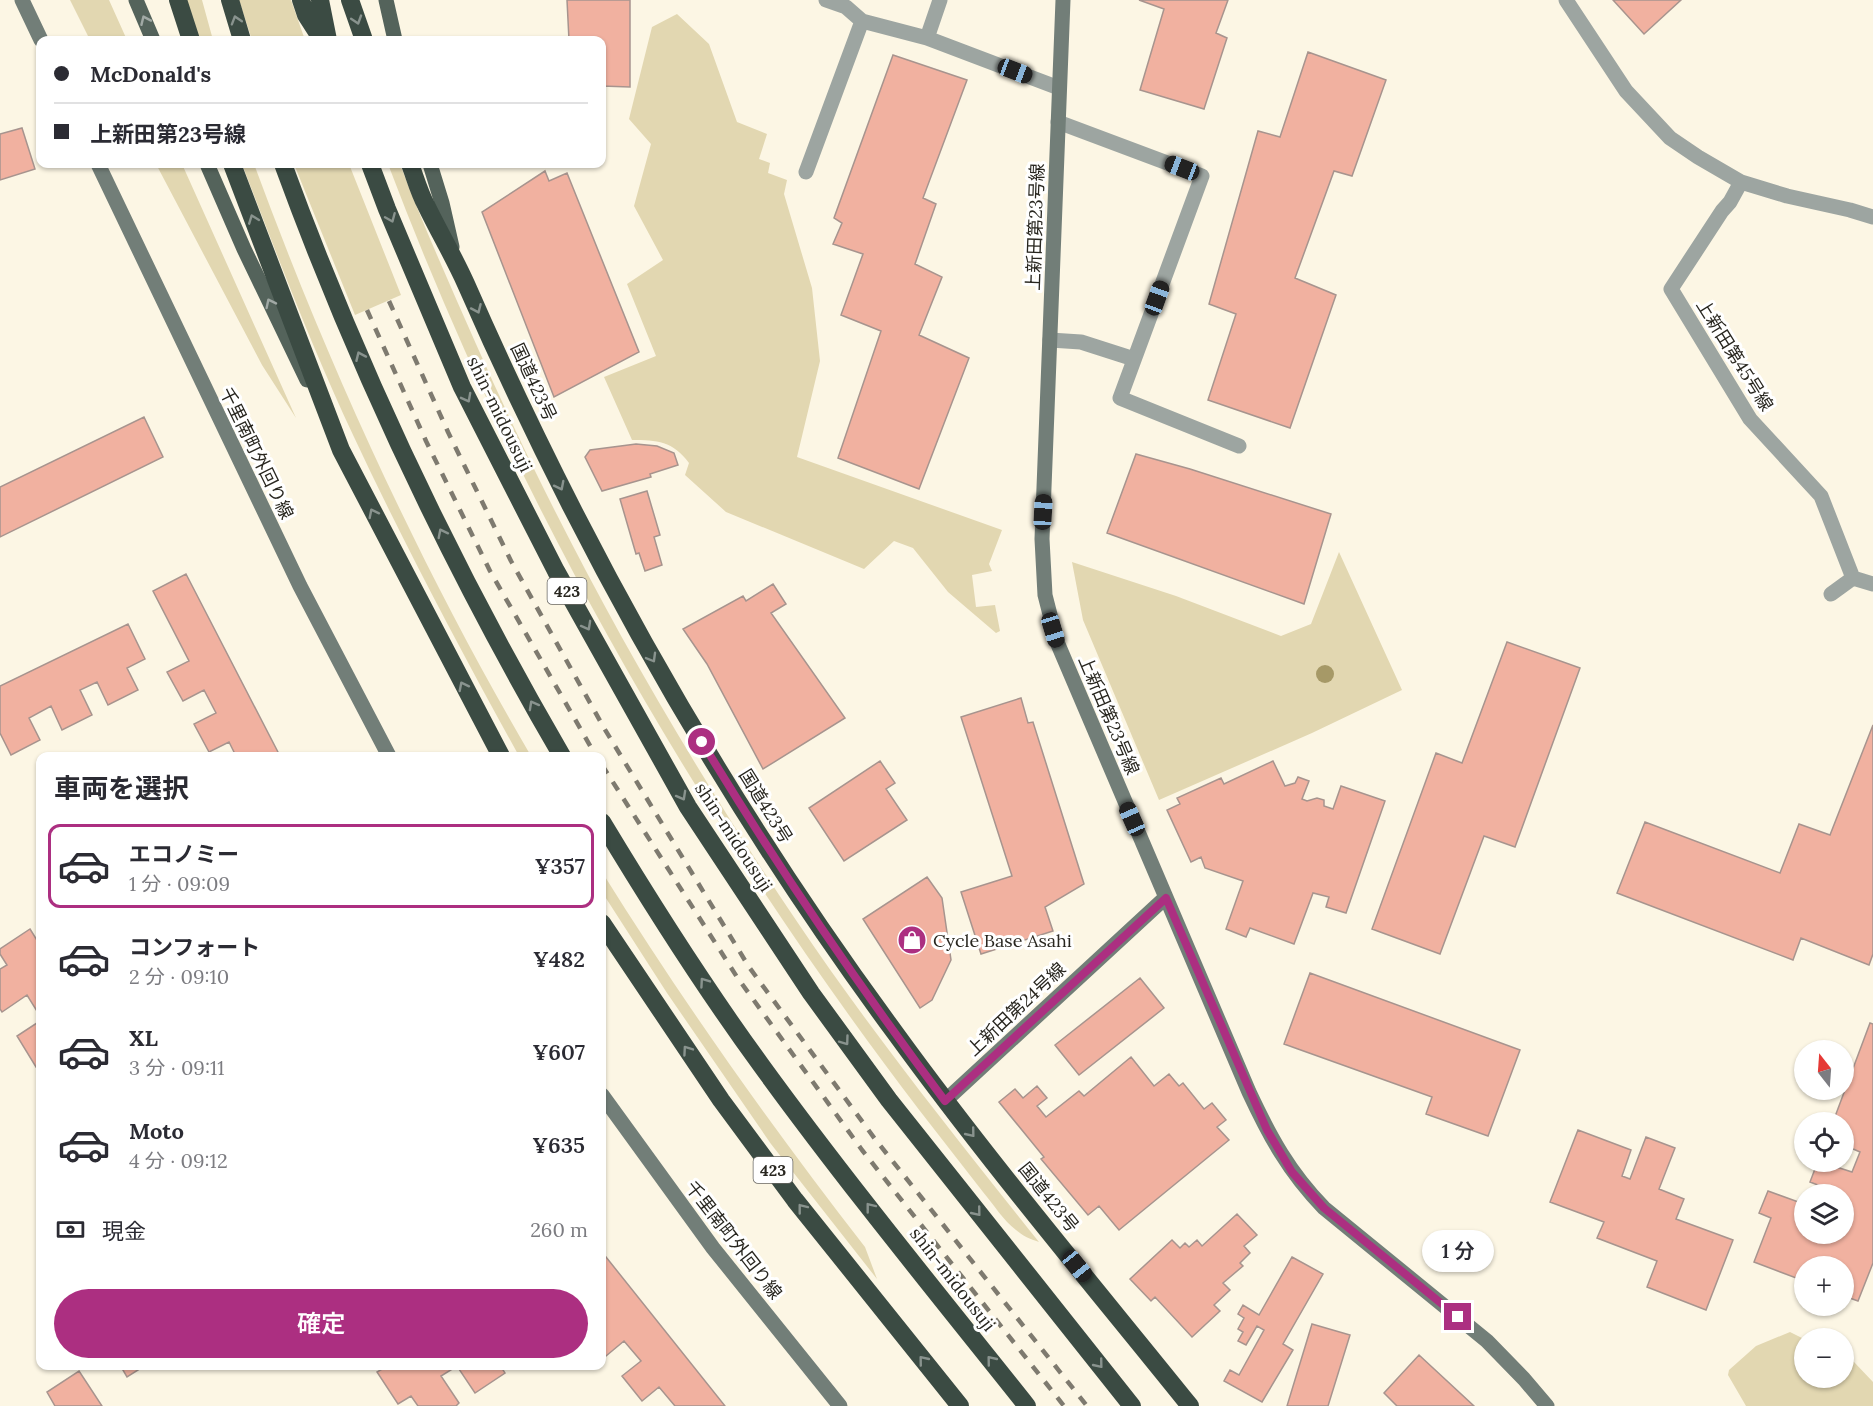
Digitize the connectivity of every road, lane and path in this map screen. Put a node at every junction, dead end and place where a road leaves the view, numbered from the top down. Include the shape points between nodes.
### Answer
1 (22, 0) edge
2 (136, 0) edge
3 (178, 0) edge
4 (230, 0) edge
5 (301, 0) edge
6 (320, 0) edge
7 (350, 0) edge
8 (386, 0) edge
9 (826, 0) edge
10 (940, 0) edge
11 (1063, 0) edge
12 (1566, 0) edge
13 (862, 21) junction
14 (39, 36) edge
15 (151, 36) edge
16 (190, 36) edge
17 (241, 36) edge
18 (319, 36) edge
19 (327, 36) edge
20 (363, 36) edge
21 (394, 36) edge
22 (927, 38) junction
23 (1059, 88) junction
24 (1058, 122) junction
25 (100, 168) edge
26 (209, 168) edge
27 (234, 168) edge
28 (285, 168) edge
29 (372, 168) edge
30 (412, 168) edge
31 (431, 168) edge
32 (806, 172) dead end
33 (1741, 182) junction
34 (1873, 217) edge
35 (454, 256) junction
36 (1050, 340) junction
37 (1134, 359) junction
38 (1239, 446) dead end
39 (341, 450) junction
40 (1853, 578) junction
41 (1873, 584) edge
42 (1831, 594) dead end
43 (387, 752) edge
44 (499, 752) edge
45 (560, 752) edge
46 (606, 828) edge
47 (1166, 898) junction
48 (606, 929) edge
49 (606, 1101) edge
50 (945, 1101) junction
51 (840, 1406) edge
52 (960, 1406) edge
53 (1027, 1406) edge
54 (1132, 1406) edge
55 (1190, 1406) edge
56 (1547, 1406) edge

1 - 14 street
15 -> 2 main road
3 - 16 highway
17 -> 4 highway
5 - 18 highway
6 - 19 highway
7 -> 20 highway
8 - 21 main road
9 - 13 street via 846,7
10 - 22 street
11 - 23 street, 上新田第23号線
12 - 33 street via 1626,91 1657,125 1698,157
13 - 22 street
13 - 32 street
22 - 23 street
23 - 24 street, 上新田第23号線
24 - 36 street, 上新田第23号線
24 - 37 street via 1202,176
25 - 43 street, 千里南町外回り線 via 290,566
39 -> 26 main road
39 -> 27 highway
45 -> 28 highway via 487,621 392,431
29 -> 54 highway, shin-midousuji / 423 via 462,387 556,571 688,807 811,993 889,1100
30 - 35 highway, 国道423号 / 423 via 425,204
31 - 35 main road
33 - 34 street
33 - 40 street, 上新田第45号線 via 1671,289 1750,419 1821,496
35 -> 50 highway, 国道423号 / 423 via 533,432 681,708 784,873
36 - 37 street via 1081,342
36 - 47 street, 上新田第23号線 via 1042,539 1048,610 1057,642
37 - 38 street via 1120,398
44 -> 39 highway
40 - 41 street
40 - 42 street
53 -> 46 highway, shin-midousuji via 761,1064 688,960
47 - 50 street, 上新田第24号線
47 - 56 street, 上新田第23号線 via 1262,1121 1292,1172 1337,1220 1487,1341
52 -> 48 highway, 423 via 795,1200
49 - 51 street, 千里南町外回り線 via 713,1248
50 -> 55 highway, 国道423号 / 423

